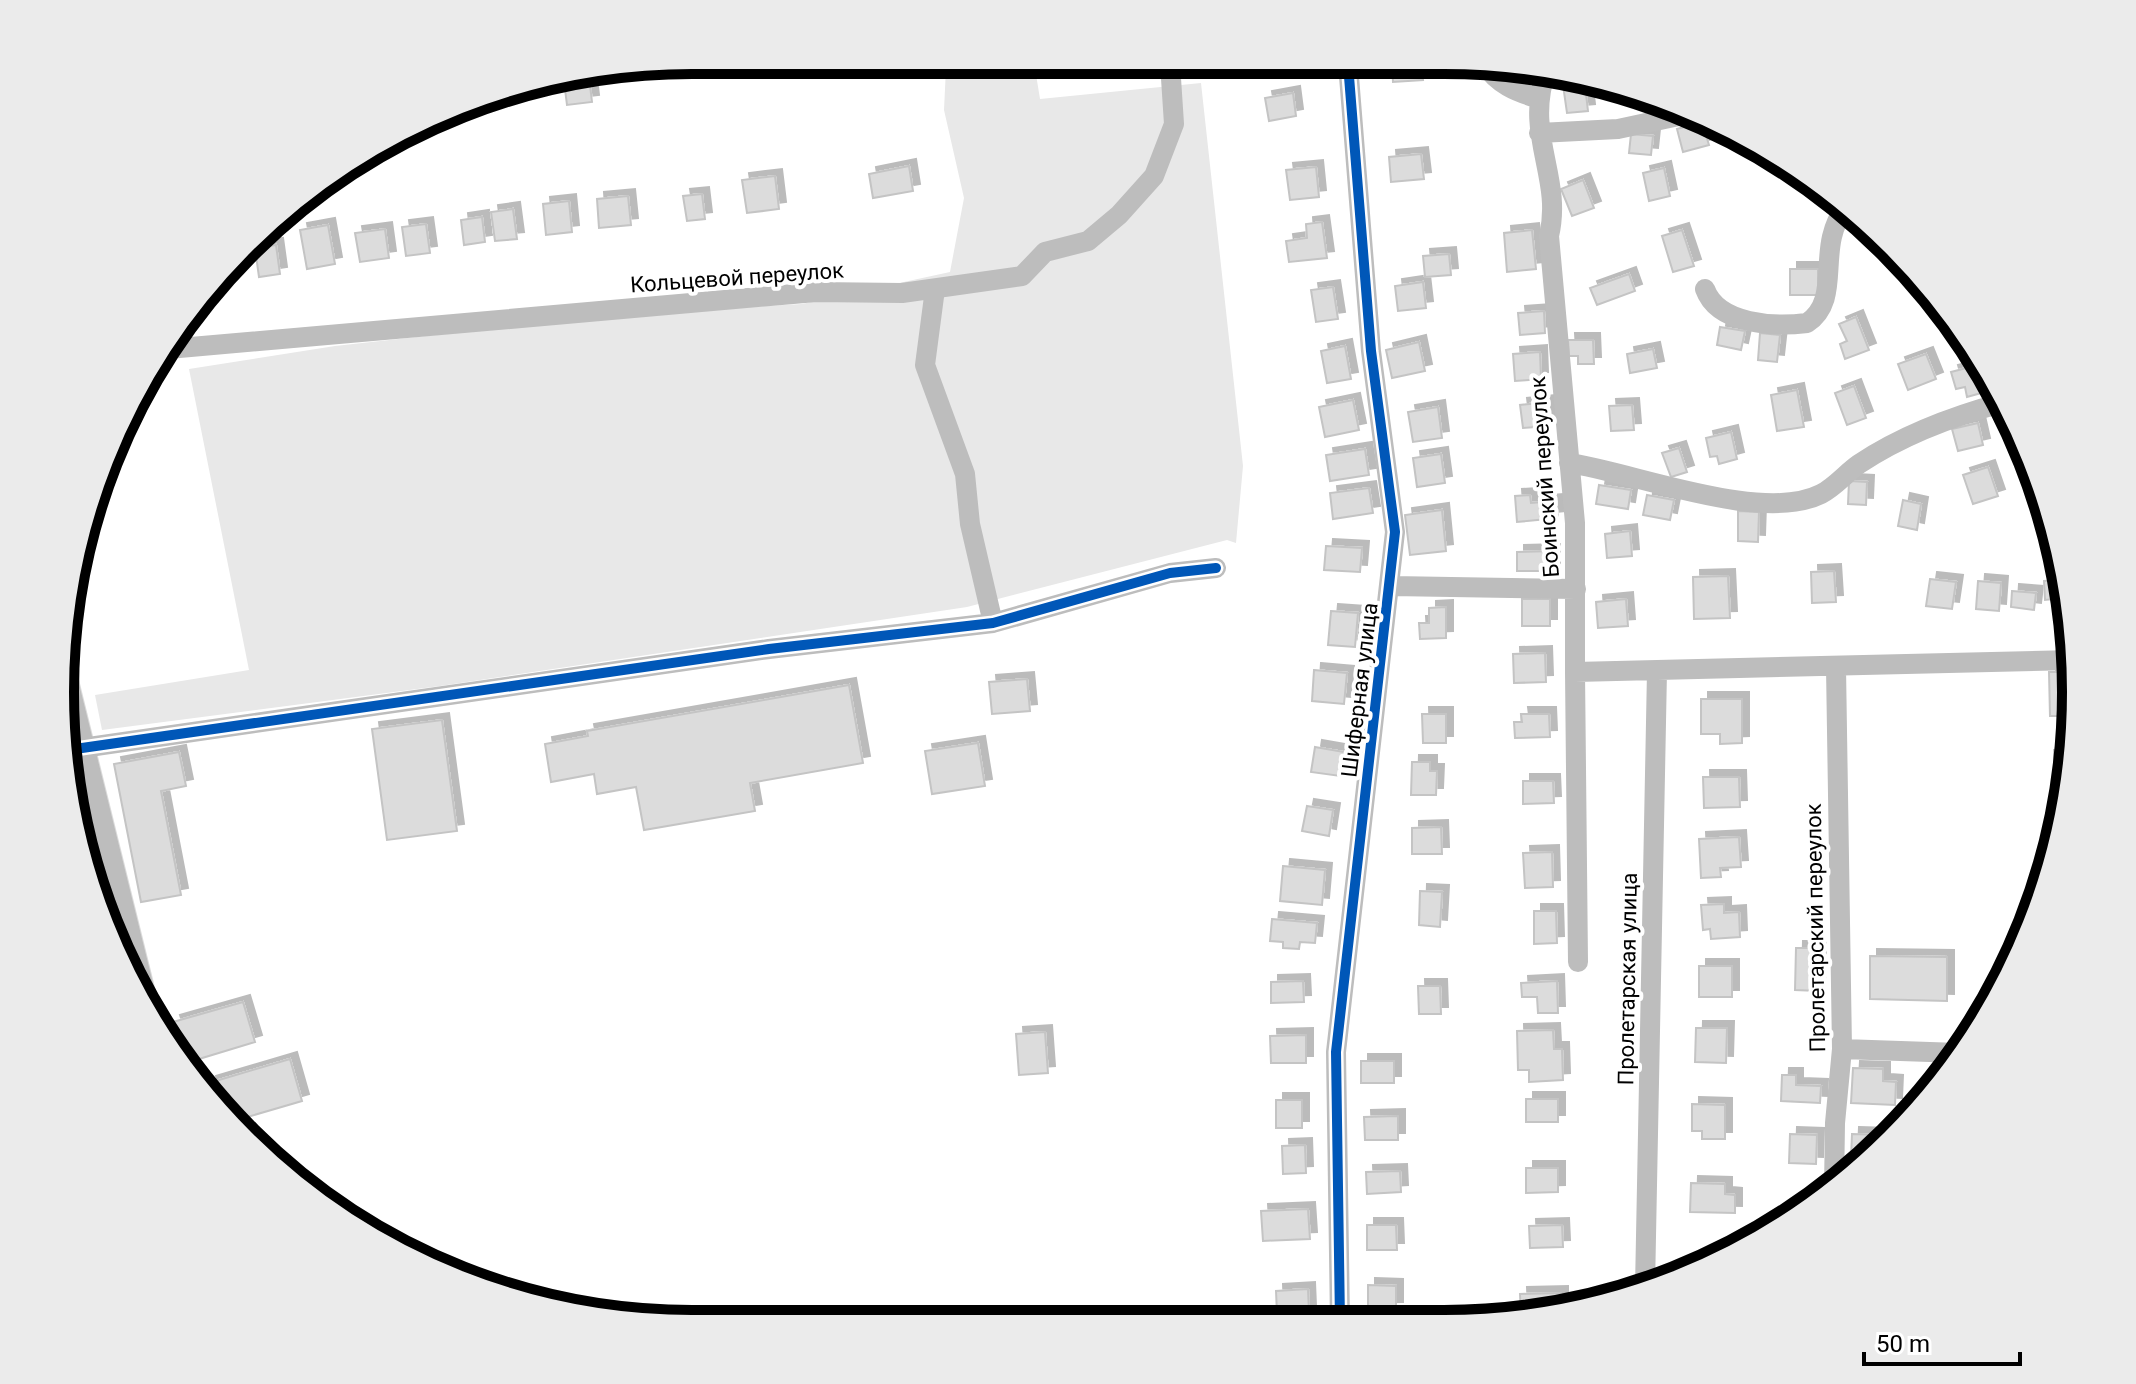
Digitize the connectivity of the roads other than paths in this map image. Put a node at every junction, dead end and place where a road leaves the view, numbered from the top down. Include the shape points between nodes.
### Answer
1 (1171, 74) edge
2 (1349, 74) edge
3 (1492, 76) edge
4 (1542, 82) edge
5 (1537, 98) junction
6 (1671, 118) edge
7 (1539, 133) junction
8 (1838, 217) edge
9 (935, 289) junction
10 (1705, 289) dead end
11 (179, 348) edge
12 (1991, 406) edge
13 (1569, 463) junction
14 (1216, 568) dead end
15 (1392, 586) junction
16 (1576, 589) junction
17 (993, 623) junction
18 (2061, 660) edge
19 (1836, 667) junction
20 (1657, 671) junction
21 (1575, 672) junction
22 (75, 719) edge
23 (82, 748) junction
24 (132, 952) edge
25 (1578, 962) dead end
26 (1842, 1049) junction
27 (1945, 1053) edge
28 (1834, 1170) edge
29 (1645, 1276) edge
30 (1340, 1310) edge

1 - 9 street, Кольцевой переулок via 1174,124 1154,176 1119,215 1088,241 1045,252 1022,276
2 - 15 street, Шиферная улица via 1371,351 1394,504
3 - 5 street
4 - 5 street, Боинский переулок
5 - 7 street, Боинский переулок
6 - 7 street via 1618,129
7 - 13 street, Боинский переулок via 1553,211 1549,236
8 - 10 street via 1830,236 1823,307 1807,323 1727,315
9 - 11 street, Кольцевой переулок via 816,292
9 - 17 street via 925,365 965,474 970,524
12 - 13 street via 1946,418 1858,465 1820,495 1782,503 1678,492
13 - 16 street, Боинский переулок
14 - 17 street via 1170,573
15 - 16 street
15 - 30 street, Шиферная улица via 1336,1052
16 - 21 street, Боинский переулок
17 - 23 street via 769,649
18 - 19 street
19 - 20 street
19 - 26 street, Пролетарский переулок
20 - 21 street
20 - 29 street, Пролетарская улица
21 - 25 street
22 - 23 main road
23 - 24 main road
26 - 27 street
26 - 28 street, Пролетарский переулок

